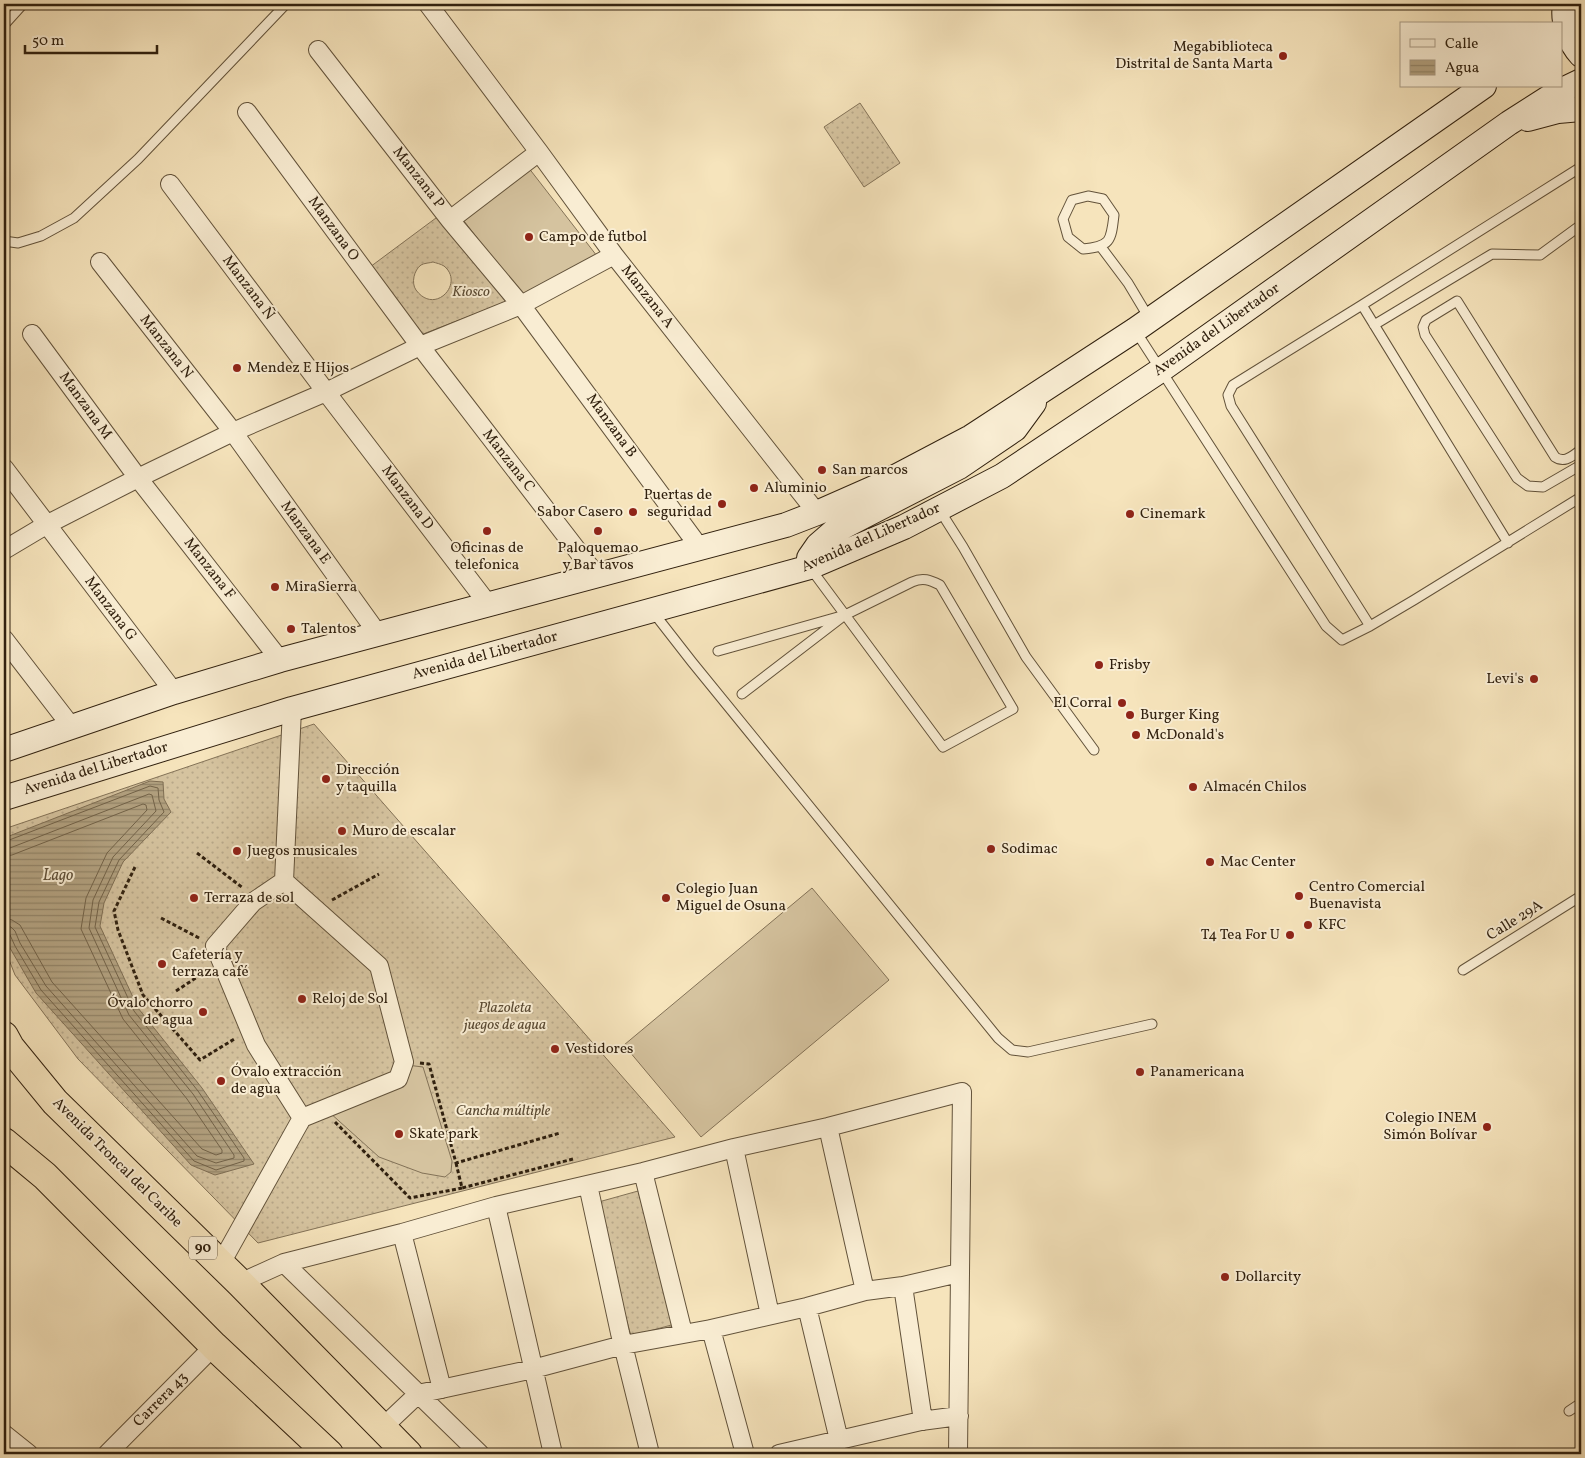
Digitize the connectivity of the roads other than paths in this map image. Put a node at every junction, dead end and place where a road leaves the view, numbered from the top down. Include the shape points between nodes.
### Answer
1 (23, 4) edge
2 (286, 4) edge
3 (428, 4) edge
4 (1563, 15) edge
5 (4, 26) edge
6 (318, 50) dead end
7 (1581, 55) edge
8 (1581, 81) edge
9 (1481, 88) edge
10 (1581, 109) edge
11 (247, 112) dead end
12 (1509, 124) junction
13 (539, 152) junction
14 (1581, 167) edge
15 (170, 184) dead end
16 (450, 220) junction
17 (1581, 225) edge
18 (4, 241) edge
19 (1101, 247) junction
20 (614, 255) junction
21 (100, 262) dead end
22 (521, 305) junction
23 (1362, 305) junction
24 (1142, 324) junction
25 (1374, 325) junction
26 (32, 334) dead end
27 (420, 346) junction
28 (1161, 370) junction
29 (1044, 390) junction
30 (326, 392) junction
31 (233, 432) junction
32 (1581, 450) edge
33 (1581, 465) edge
34 (4, 468) edge
35 (138, 478) junction
36 (1581, 497) edge
37 (938, 509) junction
38 (817, 514) junction
39 (46, 525) junction
40 (1508, 542) junction
41 (700, 548) junction
42 (4, 550) edge
43 (810, 567) junction
44 (596, 576) junction
45 (488, 604) junction
46 (652, 610) junction
47 (846, 615) junction
48 (1370, 626) junction
49 (378, 634) junction
50 (4, 639) edge
51 (718, 651) dead end
52 (280, 660) junction
53 (174, 692) junction
54 (742, 694) dead end
55 (292, 709) junction
56 (71, 726) junction
57 (4, 750) edge
58 (1094, 750) dead end
59 (4, 798) edge
60 (284, 881) junction
61 (1581, 896) edge
62 (1463, 970) dead end
63 (1152, 1024) dead end
64 (4, 1036) edge
65 (302, 1118) junction
66 (828, 1127) junction
67 (4, 1142) edge
68 (734, 1148) junction
69 (643, 1172) junction
70 (588, 1185) junction
71 (496, 1206) junction
72 (402, 1233) junction
73 (284, 1263) junction
74 (220, 1265) junction
75 (960, 1273) junction
76 (240, 1283) junction
77 (903, 1286) junction
78 (865, 1292) junction
79 (807, 1307) junction
80 (770, 1315) junction
81 (711, 1329) junction
82 (683, 1332) junction
83 (623, 1344) junction
84 (214, 1346) junction
85 (533, 1369) junction
86 (442, 1389) junction
87 (418, 1394) junction
88 (1581, 1403) edge
89 (1569, 1410) dead end
90 (959, 1416) junction
91 (923, 1421) junction
92 (382, 1428) junction
93 (4, 1434) edge
94 (839, 1440) junction
95 (29, 1454) edge
96 (107, 1454) edge
97 (329, 1454) edge
98 (408, 1454) edge
99 (480, 1454) edge
100 (553, 1454) edge
101 (650, 1454) edge
102 (745, 1454) edge
103 (779, 1454) edge
104 (958, 1454) edge

1 - 5 lane
2 - 18 lane via 138,158 74,218 41,236 18,243
3 - 13 street, Manzana A
4 - 7 main road via 1568,34
6 - 16 street, Manzana P
8 - 12 main road, Avenida del Libertador via 1556,93
9 - 24 main road
10 - 12 main road via 1558,111
11 - 27 street, Manzana O
12 - 28 main road, Avenida del Libertador
13 - 16 street
13 - 20 street, Manzana A
14 - 23 lane
15 - 30 street, Manzana Ñ
16 - 22 street, Manzana P
17 - 25 lane via 1540,255 1492,254
19 - 19 lane via 1083,249 1068,237 1063,219 1072,200 1088,196 1103,199 1114,215 1111,237
19 - 24 lane via 1128,283
20 - 22 street
20 - 38 street, Manzana A
21 - 31 street, Manzana N
22 - 27 street
22 - 41 street, Manzana B
23 - 25 lane
23 - 48 lane via 1233,385 1228,395 1231,406
24 - 28 lane
24 - 29 main road
25 - 40 lane
26 - 35 street, Manzana M
27 - 30 street
27 - 44 street, Manzana C
28 - 37 main road, Avenida del Libertador via 1002,476
28 - 48 lane via 1326,626 1342,640
29 - 38 main road via 972,438
29 - 43 main road via 1015,429 959,467 832,532 809,558
30 - 31 street
30 - 45 street, Manzana D
31 - 35 street
31 - 49 street, Manzana E
32 - 33 lane via 1565,460 1555,457 1457,301 1426,320 1422,327 1424,335 1517,478 1528,486 1543,488
34 - 39 street, Manzana G
35 - 39 street
35 - 52 street, Manzana F
36 - 40 lane
37 - 43 main road, Avenida del Libertador
37 - 58 lane via 963,546 1026,657
38 - 41 main road
39 - 42 street
39 - 53 street, Manzana G
40 - 48 lane
41 - 44 main road
43 - 46 main road, Avenida del Libertador
43 - 47 lane
44 - 45 main road
45 - 49 main road
46 - 55 main road, Avenida del Libertador
46 - 63 lane via 998,1038 1012,1050 1028,1052
47 - 47 lane via 943,747 1013,709 940,586 931,580 920,578
47 - 51 lane
47 - 54 lane
49 - 52 main road
50 - 56 street
52 - 53 main road
53 - 56 main road
55 - 59 main road, Avenida del Libertador
55 - 60 street
56 - 57 main road
60 - 65 street via 253,902 218,953 256,1045
60 - 65 street via 379,966 404,1062 398,1079
61 - 62 lane, Calle 29A
64 - 74 highway, Avenida Troncal del Caribe / 90 via 55,1102
65 - 74 street
66 - 68 street
66 - 75 street via 962,1092
66 - 78 street
67 - 84 highway via 46,1176
68 - 69 street
68 - 80 street
69 - 70 street
69 - 82 street
70 - 71 street
70 - 83 street
71 - 72 street
71 - 85 street
72 - 73 street
72 - 86 street
73 - 76 street
73 - 87 street
74 - 76 highway, Avenida Troncal del Caribe / 90
75 - 77 street
75 - 90 street
76 - 92 highway, Avenida Troncal del Caribe / 90
77 - 78 street
77 - 91 street
78 - 79 street
79 - 80 street
79 - 94 street
80 - 81 street
81 - 82 street
81 - 102 street
82 - 83 street
83 - 85 street
83 - 101 street
84 - 96 street, Carrera 43
84 - 97 highway
85 - 86 street
85 - 100 street
86 - 87 street
87 - 92 street
87 - 99 street
88 - 89 lane
90 - 91 street
90 - 104 street
91 - 94 street
92 - 98 highway, Avenida Troncal del Caribe / 90
93 - 95 street
94 - 103 street

